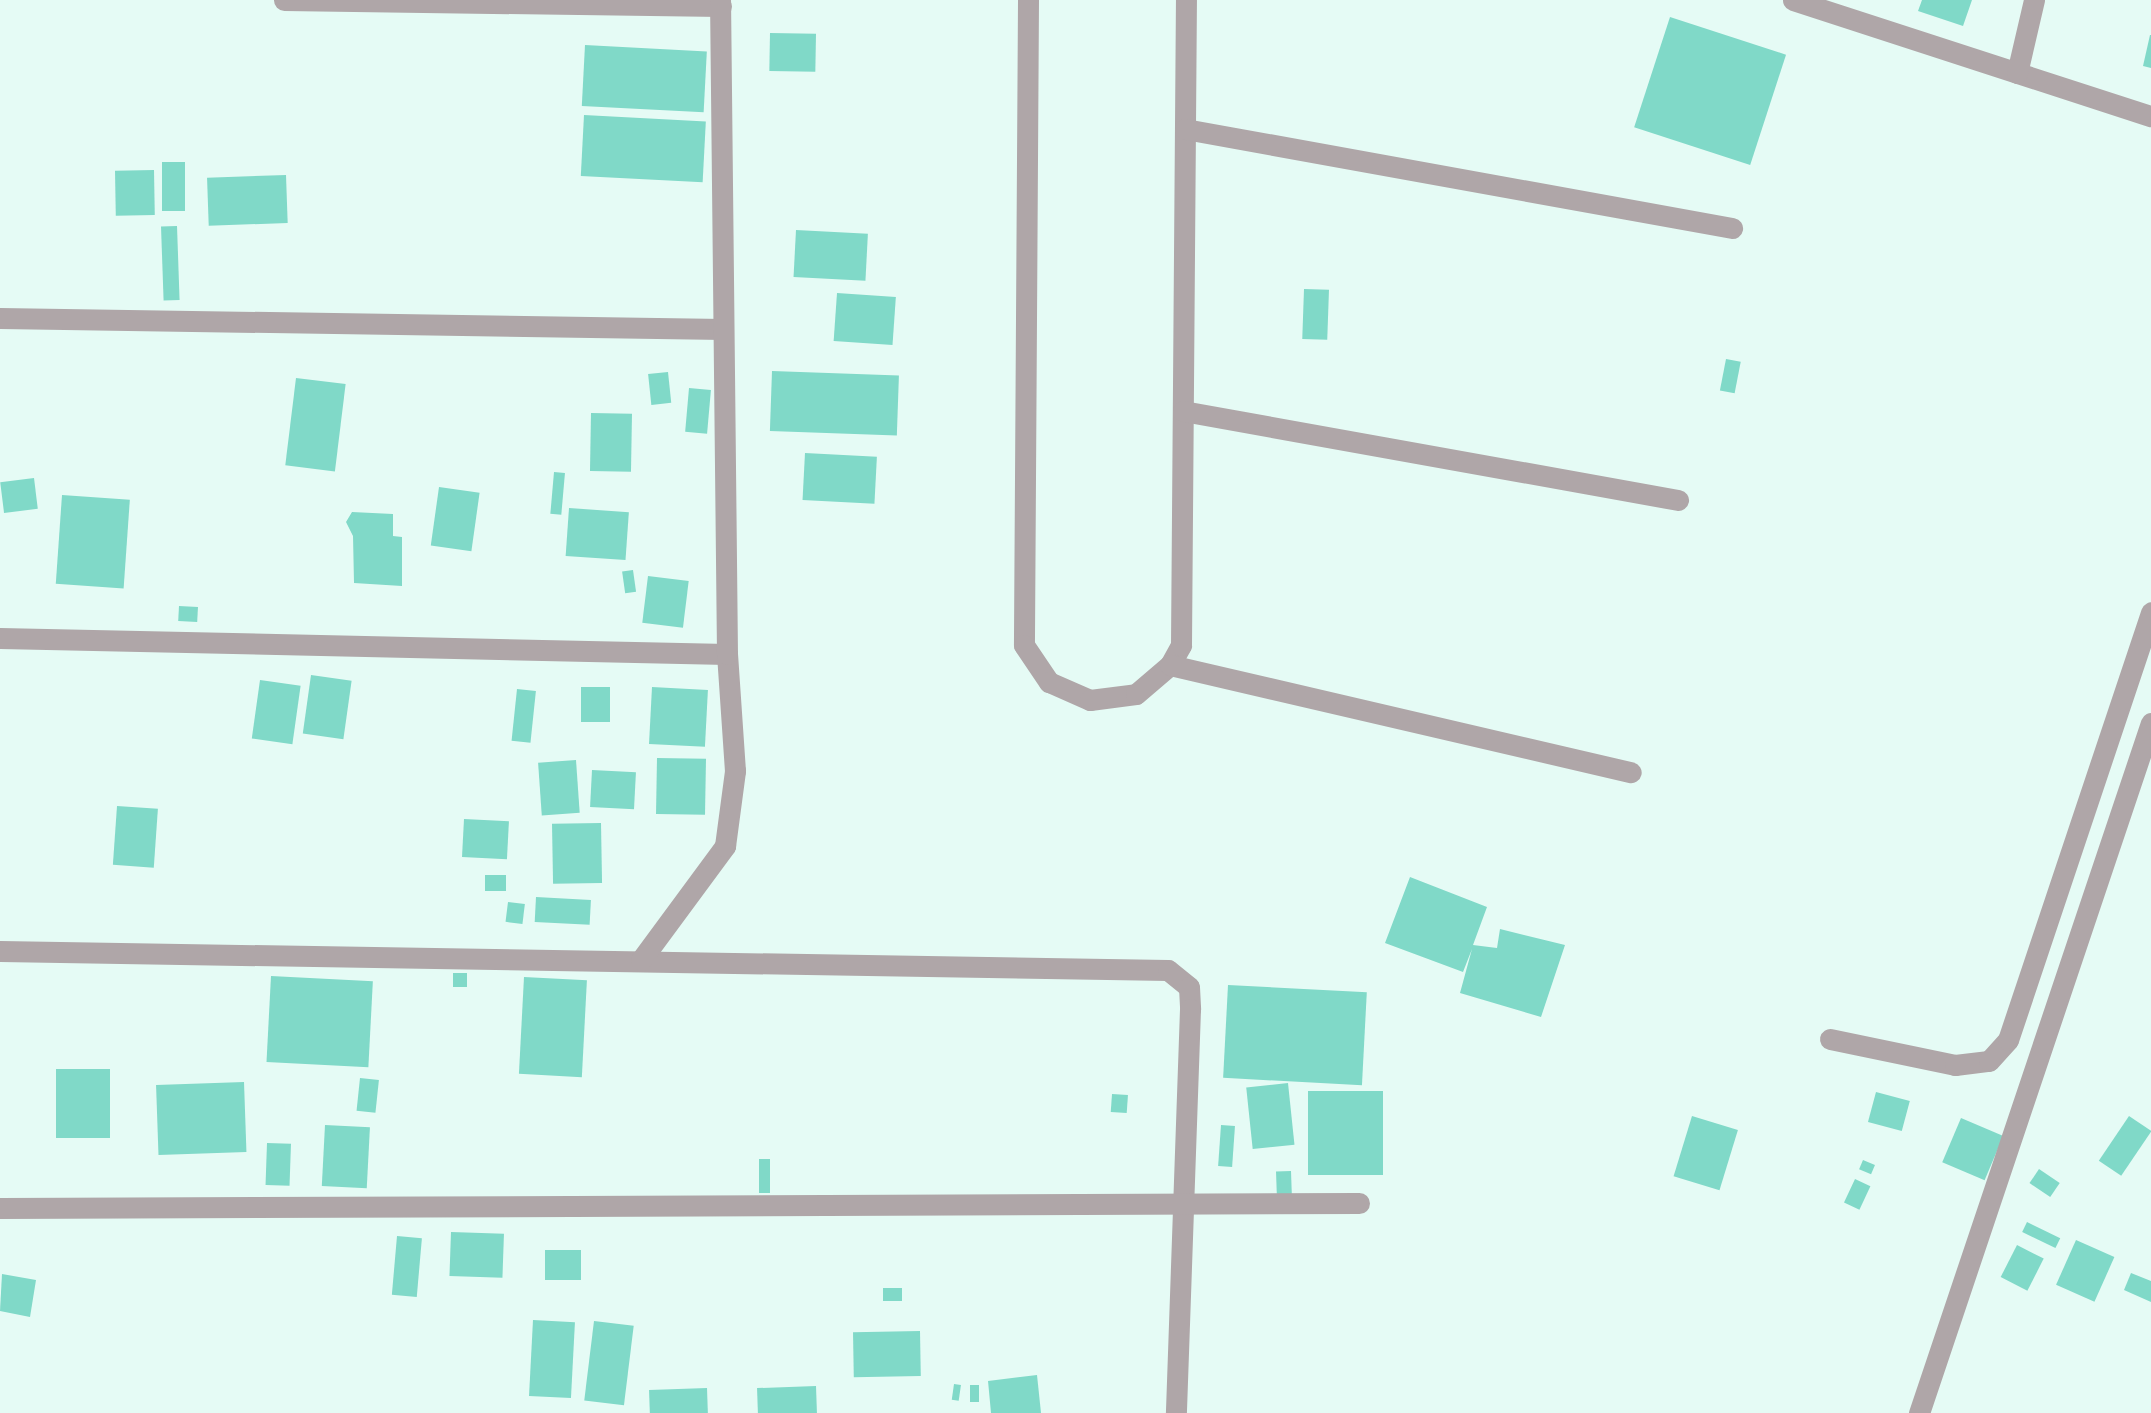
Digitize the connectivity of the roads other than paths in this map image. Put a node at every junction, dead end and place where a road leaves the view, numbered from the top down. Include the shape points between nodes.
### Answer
1 (284, 0) edge
2 (1028, 0) edge
3 (1186, 0) edge
4 (1793, 0) edge
5 (2034, 0) edge
6 (721, 3) edge
7 (2017, 73) junction
8 (2151, 116) edge
9 (1185, 129) junction
10 (1732, 228) dead end
11 (0, 318) edge
12 (723, 329) junction
13 (1183, 411) junction
14 (1678, 500) dead end
15 (2151, 612) edge
16 (0, 638) edge
17 (727, 654) junction
18 (2142, 662) edge
19 (1170, 665) junction
20 (2151, 723) edge
21 (1631, 772) dead end
22 (0, 951) edge
23 (641, 960) junction
24 (1829, 1039) dead end
25 (1359, 1203) dead end
26 (1186, 1206) junction
27 (0, 1208) edge
28 (1176, 1413) edge
29 (1919, 1413) edge

1 - 6 street
2 - 19 street via 1024,645 1049,682 1090,700 1136,694
3 - 9 street
4 - 7 street
5 - 7 street
6 - 12 street
7 - 8 street
9 - 10 street
9 - 13 street
11 - 12 street
12 - 17 street
13 - 14 street
13 - 19 street via 1181,645
15 - 18 street
16 - 17 street
17 - 23 street via 734,771 725,846
18 - 24 street via 2008,1040 1989,1061 1955,1065
19 - 21 street
20 - 29 street
22 - 23 street
23 - 26 street via 1168,971 1189,988
25 - 26 street
26 - 27 street
26 - 28 street

